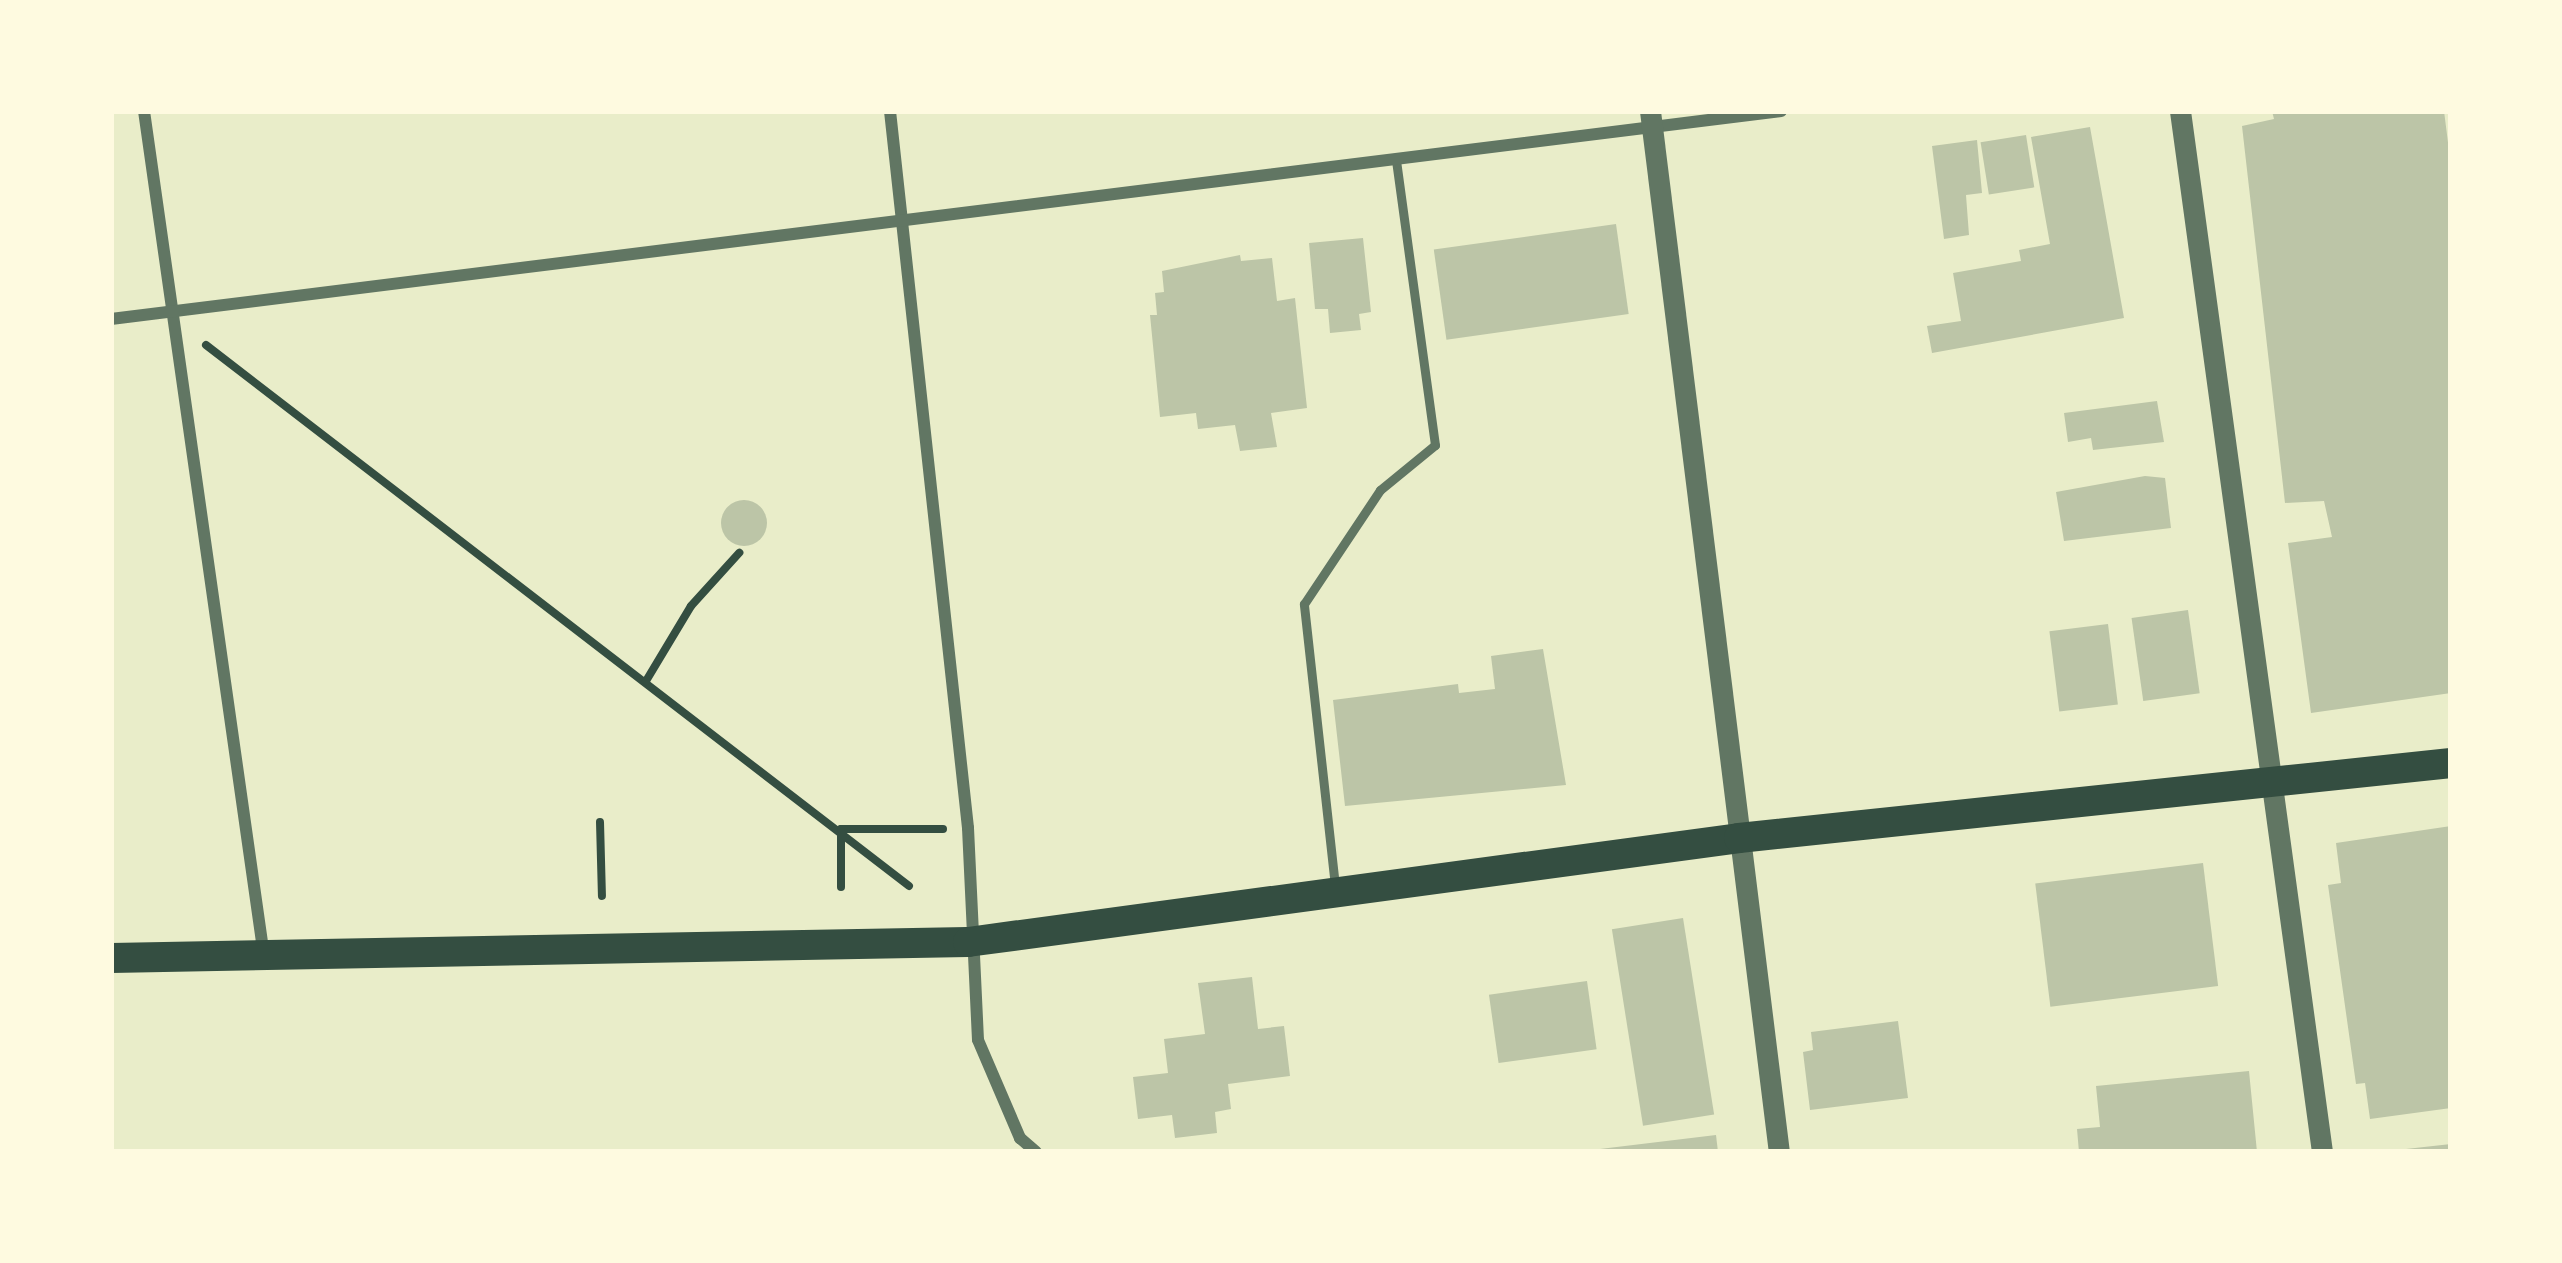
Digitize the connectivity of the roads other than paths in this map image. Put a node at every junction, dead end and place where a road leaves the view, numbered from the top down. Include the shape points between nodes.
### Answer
1 (144, 111) edge
2 (890, 111) edge
3 (1780, 111) edge
4 (2180, 111) edge
5 (1651, 120) edge
6 (1396, 161) junction
7 (904, 224) junction
8 (170, 312) junction
9 (111, 319) edge
10 (2451, 763) edge
11 (2276, 780) junction
12 (1739, 838) junction
13 (1336, 892) junction
14 (968, 942) junction
15 (111, 958) edge
16 (264, 958) junction
17 (1036, 1152) edge
18 (1779, 1152) edge
19 (2322, 1152) edge

1 - 8 street
2 - 7 street
3 - 5 street
4 - 11 street
5 - 6 street
5 - 12 street
6 - 7 street
6 - 13 lane via 1435,445 1380,490 1304,604
7 - 8 street
7 - 14 street via 968,828
8 - 9 street
8 - 16 street
10 - 11 main road
11 - 12 main road
11 - 19 street
12 - 13 main road
12 - 18 street
13 - 14 main road
14 - 16 main road
14 - 17 street via 978,1040 1020,1138
15 - 16 main road

